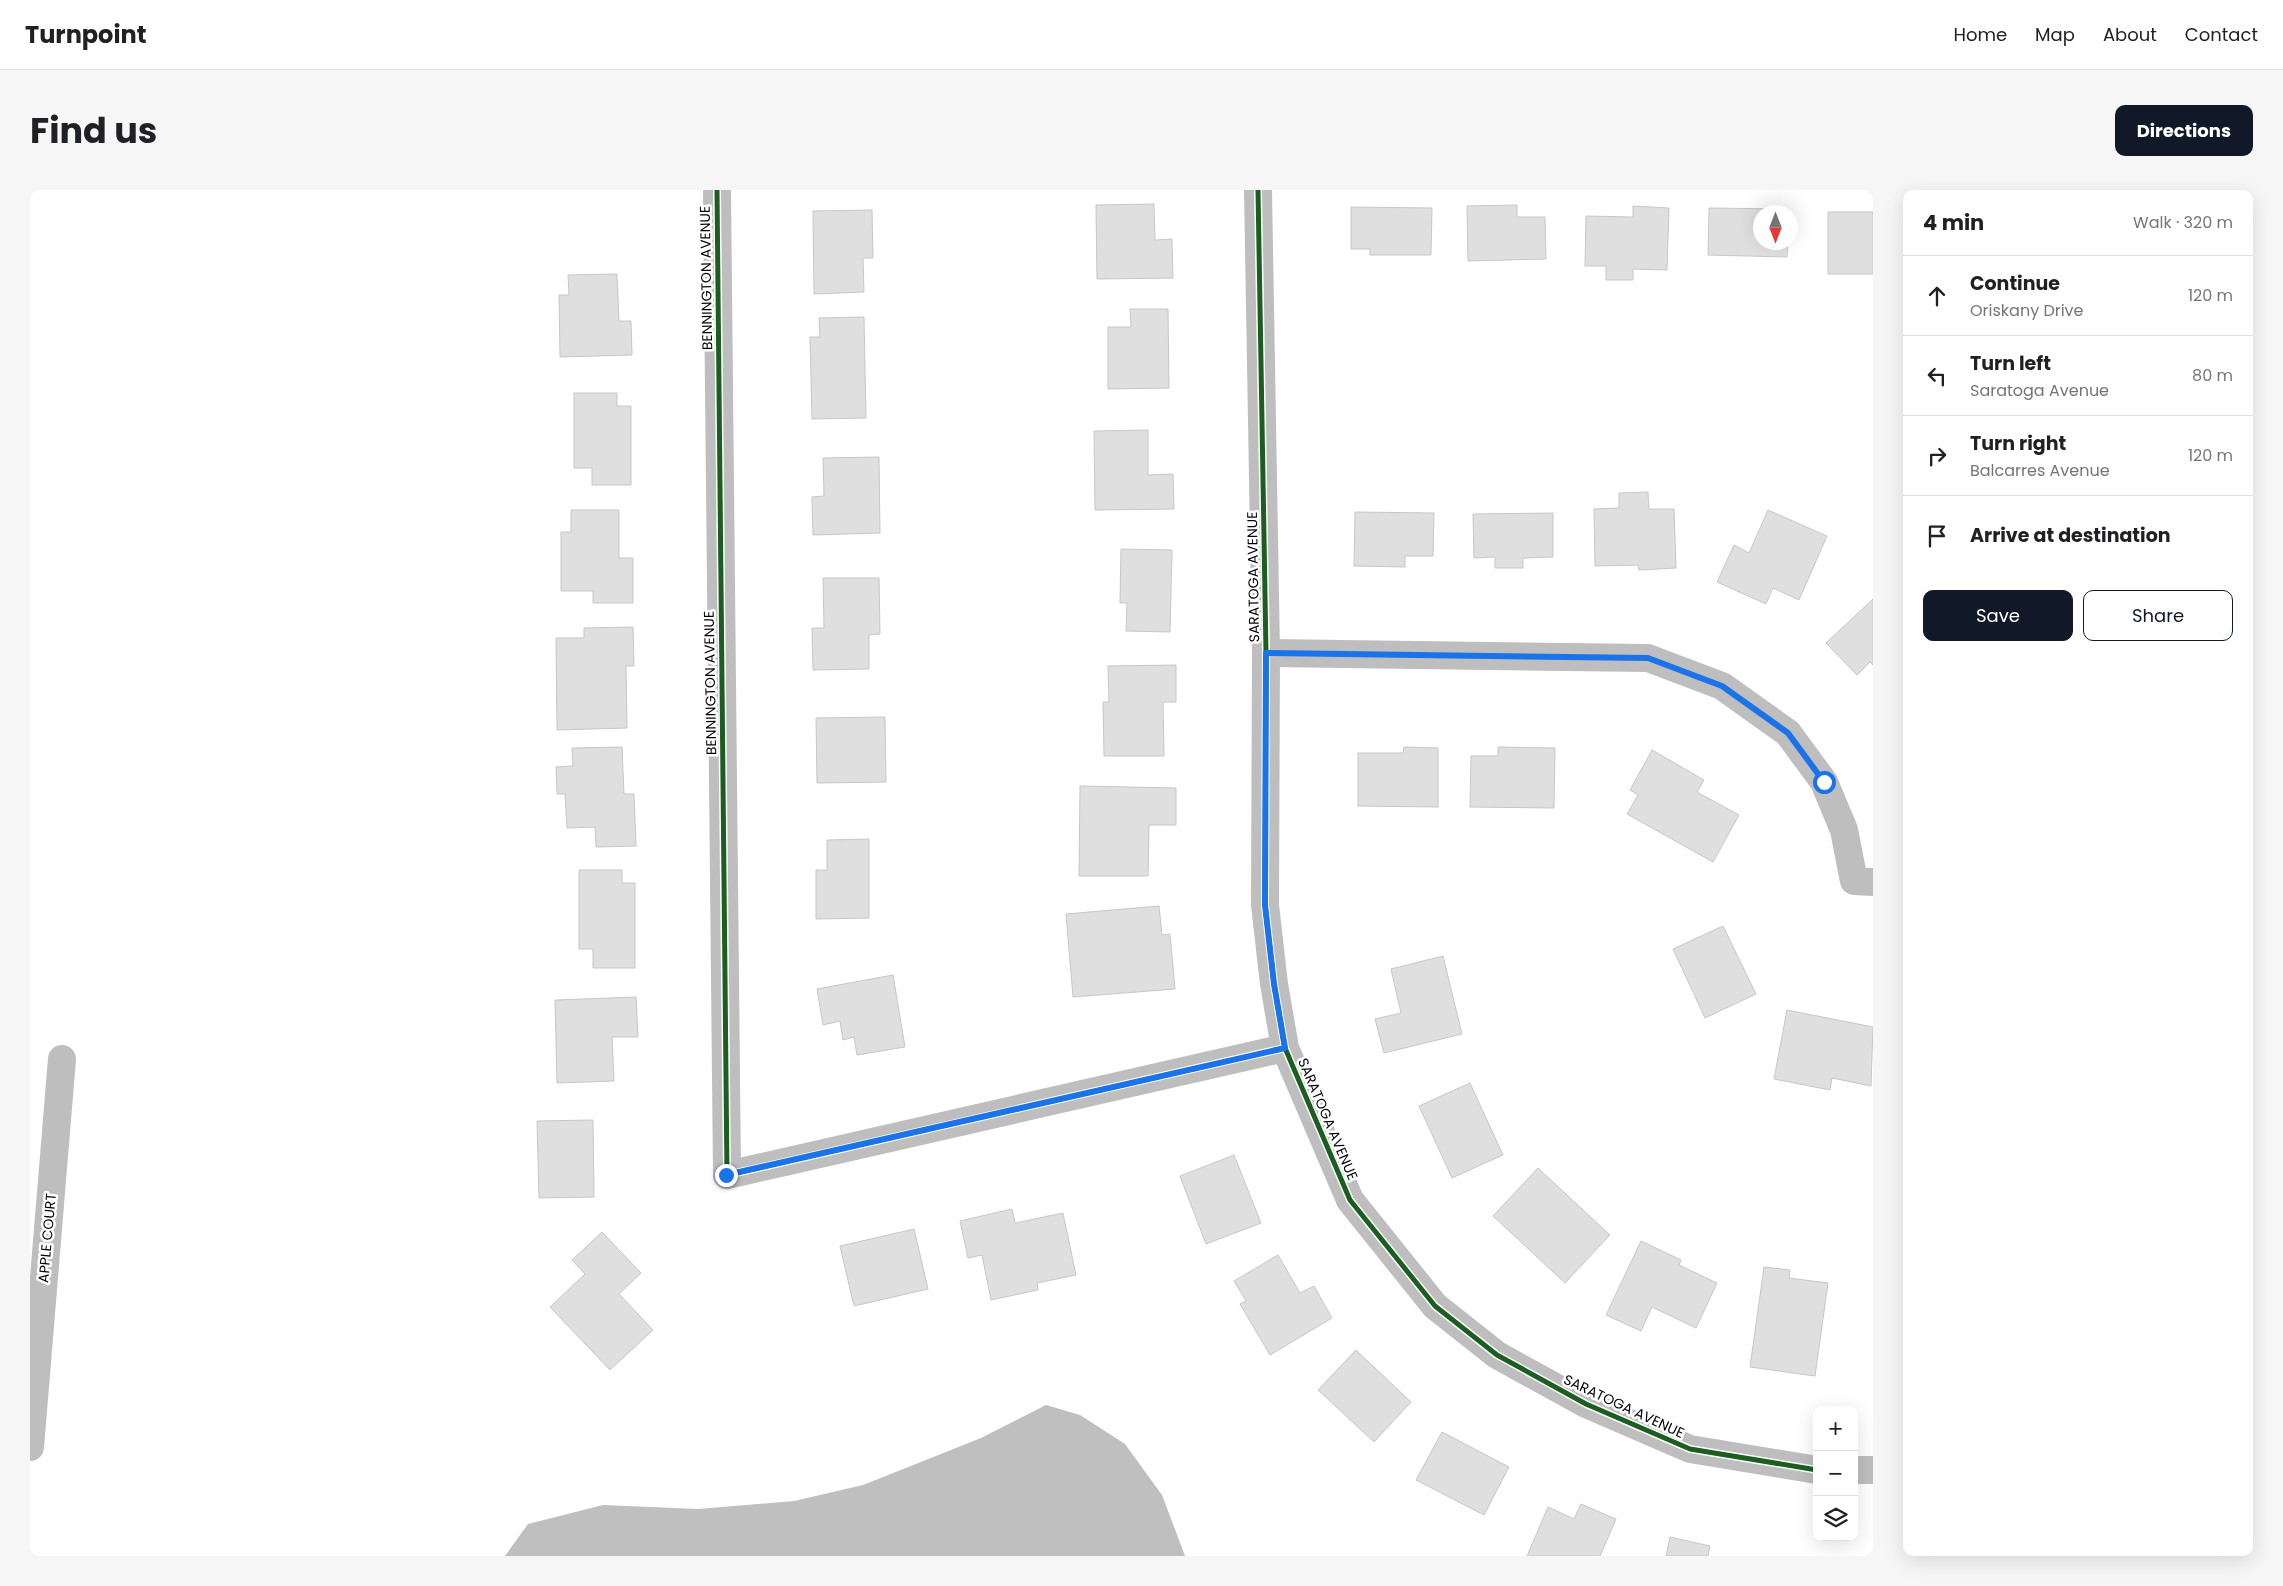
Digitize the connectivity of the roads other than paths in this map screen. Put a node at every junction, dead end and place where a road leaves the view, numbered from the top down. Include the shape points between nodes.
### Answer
1 (716, 190) edge
2 (1258, 190) edge
3 (1266, 653) junction
4 (1873, 882) edge
5 (1285, 1048) junction
6 (62, 1059) dead end
7 (30, 1446) edge
8 (1813, 1469) edge
9 (1858, 1470) edge
10 (1873, 1470) edge

1 - 5 street, BENNINGTON AVENUE via 726,1175
2 - 3 street, SARATOGA AVENUE
3 - 4 street via 1648,658 1657,661 1722,686 1788,733 1824,782 1844,830 1854,881
3 - 5 street, SARATOGA AVENUE via 1265,905
5 - 8 street, SARATOGA AVENUE via 1350,1200 1435,1306 1497,1355 1586,1404 1690,1449
6 - 7 street, APPLE COURT
9 - 10 street

